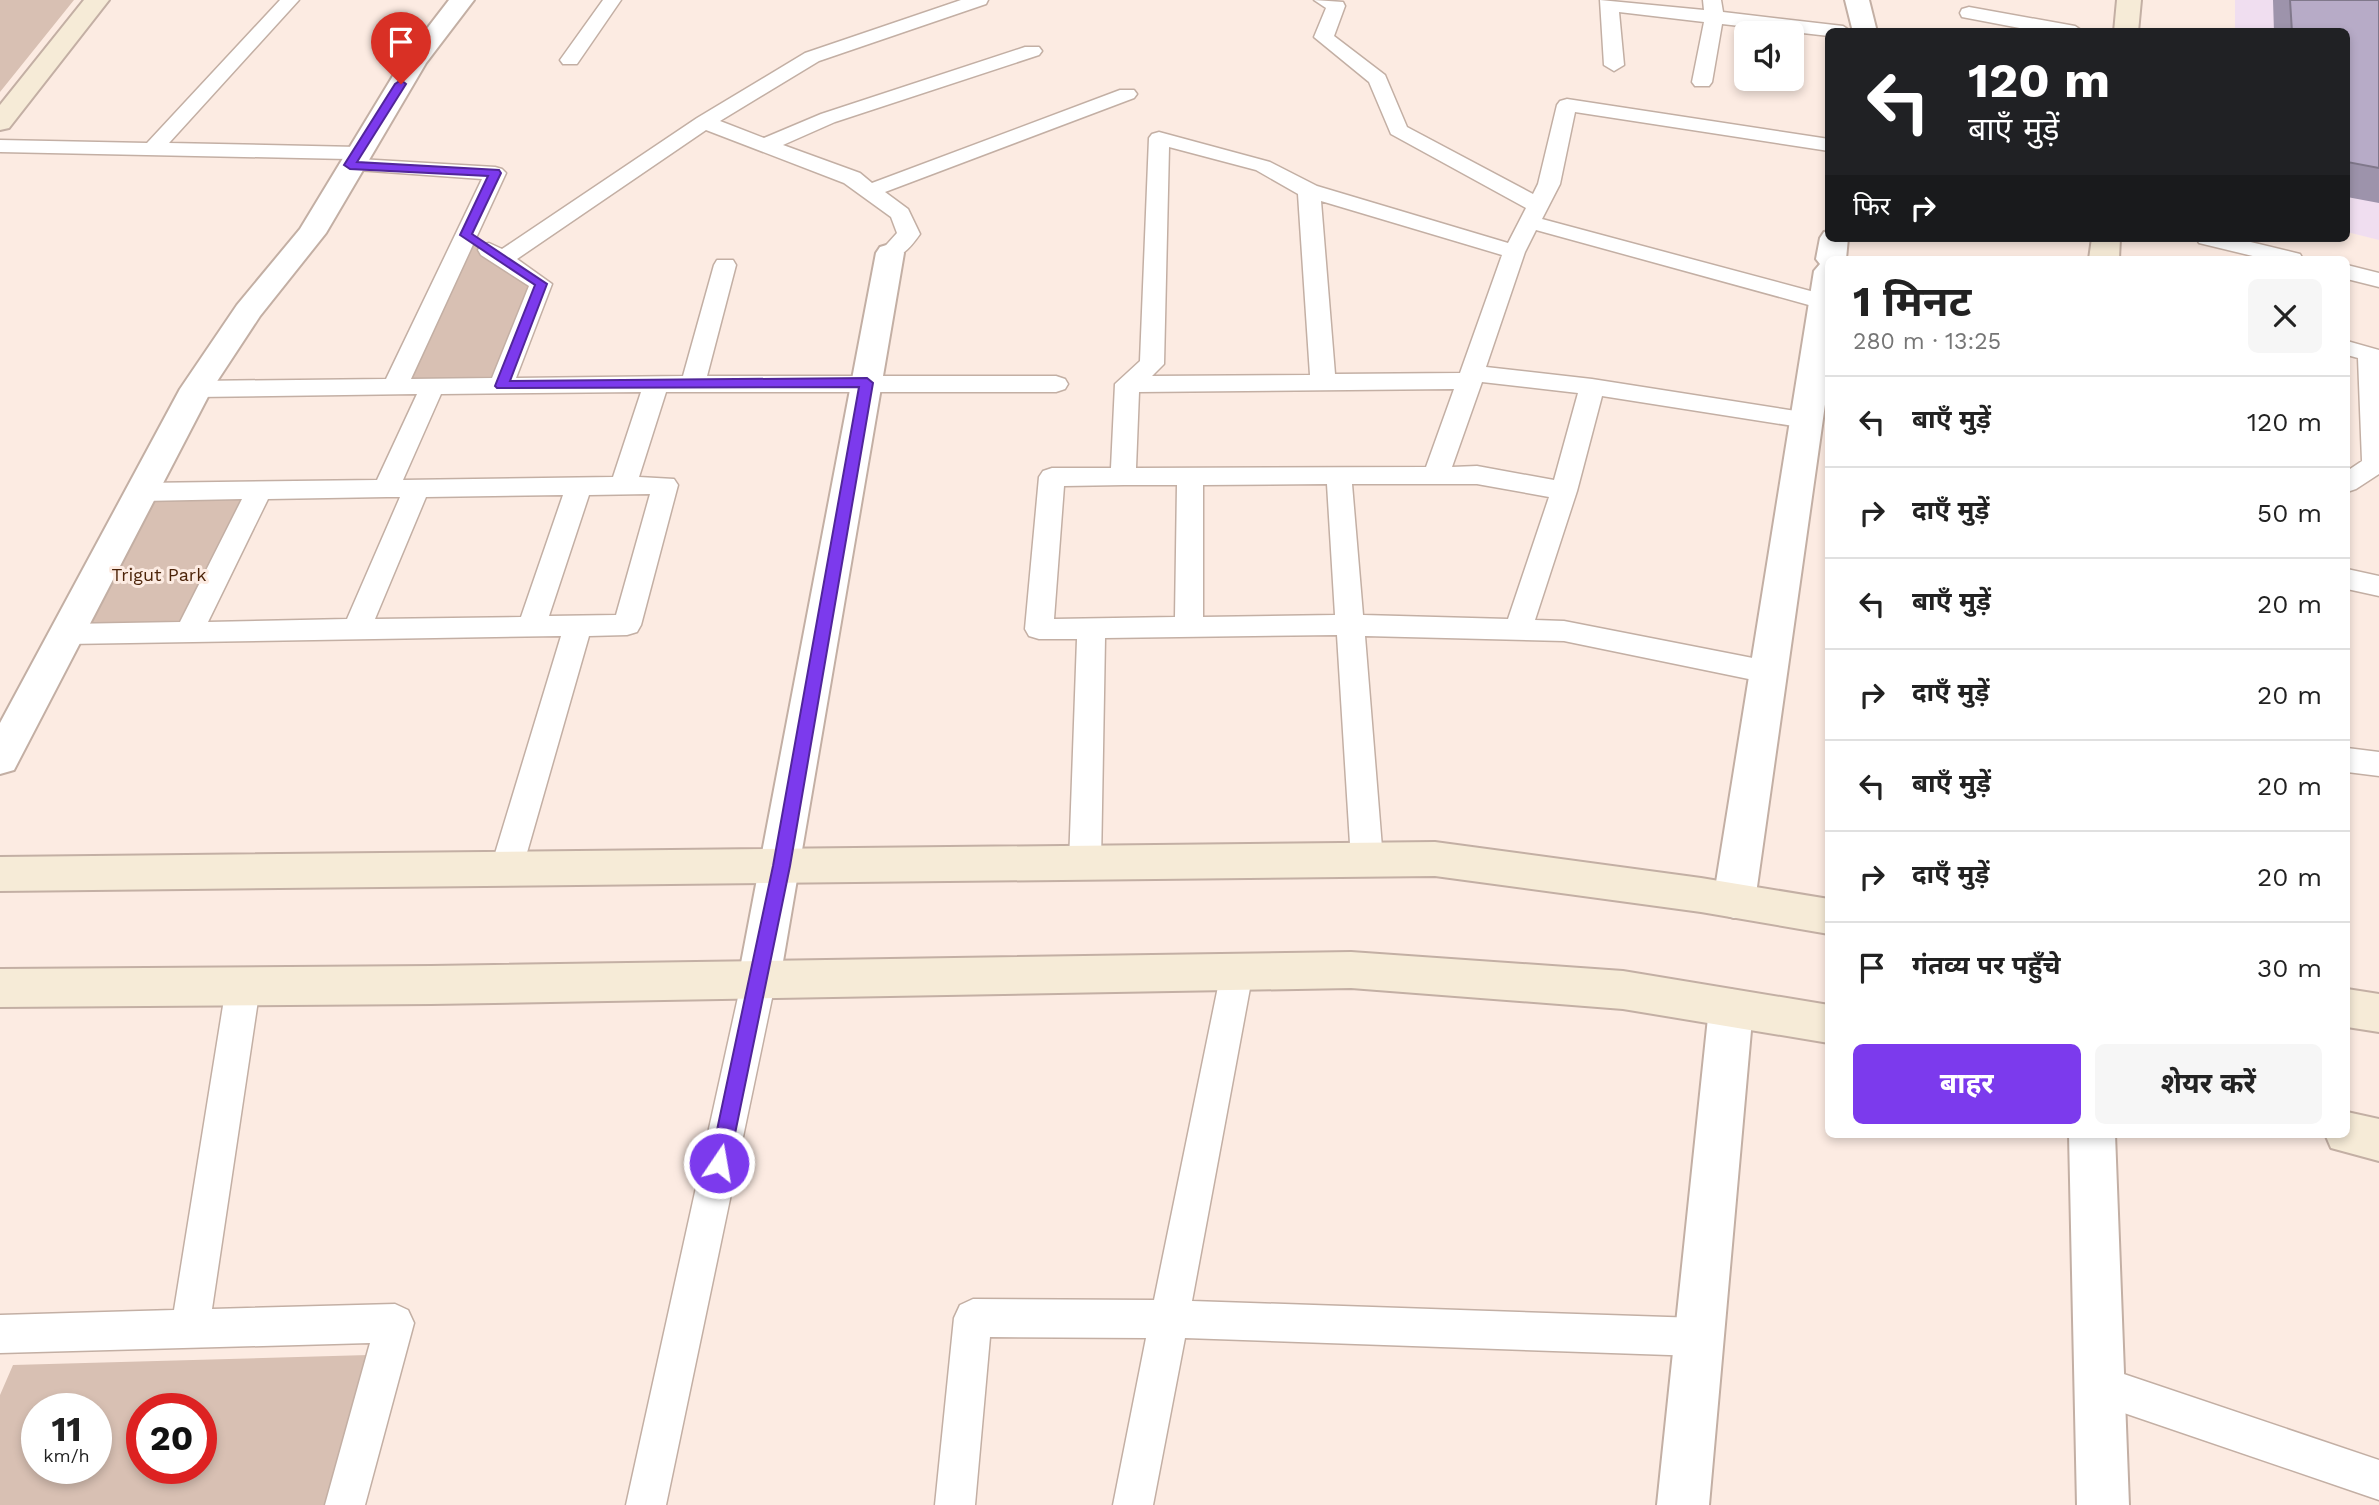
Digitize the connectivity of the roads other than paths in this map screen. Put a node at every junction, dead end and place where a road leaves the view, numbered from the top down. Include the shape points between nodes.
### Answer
1 (97, 0) edge
2 (290, 0) edge
3 (462, 0) edge
4 (612, 0) edge
5 (979, 0) edge
6 (1323, 0) edge
7 (1857, 0) edge
8 (2129, 0) edge
9 (1610, 3) edge
10 (1713, 8) edge
11 (1969, 15) edge
12 (1864, 28) edge
13 (2051, 28) edge
14 (2126, 28) edge
15 (1825, 29) edge
16 (1032, 51) dead end
17 (570, 60) dead end
18 (1614, 65) dead end
19 (1702, 82) dead end
20 (1127, 94) dead end
21 (0, 122) edge
22 (704, 122) junction
23 (1825, 144) edge
24 (765, 145) junction
25 (0, 146) edge
26 (153, 148) junction
27 (354, 159) junction
28 (869, 191) junction
29 (1309, 191) junction
30 (1534, 214) junction
31 (466, 235) junction
32 (2223, 242) edge
33 (1514, 252) junction
34 (890, 253) joint
35 (2280, 256) edge
36 (502, 259) junction
37 (725, 265) dead end
38 (2350, 273) edge
39 (2379, 280) edge
40 (1825, 286) edge
41 (1825, 293) edge
42 (2350, 349) edge
43 (1471, 377) junction
44 (1323, 382) junction
45 (867, 383) junction
46 (656, 384) junction
47 (693, 384) junction
48 (1056, 384) dead end
49 (1127, 384) junction
50 (433, 386) junction
51 (501, 386) junction
52 (395, 387) junction
53 (1592, 387) junction
54 (195, 388) junction
55 (1806, 420) junction
56 (2377, 465) edge
57 (1339, 476) junction
58 (1436, 476) junction
59 (1123, 477) junction
60 (1190, 477) junction
61 (2350, 481) edge
62 (623, 485) junction
63 (579, 486) junction
64 (418, 488) junction
65 (386, 489) junction
66 (259, 491) junction
67 (1564, 491) junction
68 (142, 492) junction
69 (2350, 580) edge
70 (2379, 586) edge
71 (1350, 625) junction
72 (532, 626) junction
73 (578, 626) junction
74 (1189, 627) junction
75 (1091, 628) junction
76 (357, 629) junction
77 (1518, 630) junction
78 (189, 632) junction
79 (67, 634) junction
80 (1768, 671) junction
81 (0, 759) edge
82 (2350, 760) edge
83 (2379, 765) edge
84 (1367, 860) junction
85 (1085, 863) junction
86 (781, 866) junction
87 (506, 870) junction
88 (0, 874) edge
89 (1734, 901) junction
90 (1825, 916) edge
91 (1237, 972) junction
92 (759, 979) junction
93 (243, 987) junction
94 (0, 988) edge
95 (1731, 1008) junction
96 (2350, 1008) edge
97 (2379, 1013) edge
98 (1825, 1023) edge
99 (2350, 1134) edge
100 (2092, 1138) edge
101 (2379, 1140) edge
102 (1170, 1319) junction
103 (190, 1328) junction
104 (0, 1334) edge
105 (1698, 1337) junction
106 (2100, 1386) junction
107 (2379, 1480) edge
108 (345, 1505) edge
109 (646, 1505) edge
110 (956, 1505) edge
111 (1133, 1505) edge
112 (1683, 1505) edge
113 (2103, 1505) edge

1 - 21 street
2 - 26 lane
3 - 27 street via 415,61
4 - 17 lane
5 - 22 lane via 812,57
6 - 30 lane via 1336,6 1324,37 1378,79 1398,130
7 - 12 street
8 - 14 street
9 - 10 lane
9 - 18 lane
10 - 15 lane
10 - 19 lane
11 - 13 lane
16 - 24 lane via 828,118
20 - 28 lane
22 - 24 lane
22 - 36 lane
23 - 30 lane via 1567,105 1549,184
24 - 28 lane via 852,178
25 - 26 lane
26 - 27 lane
27 - 31 lane via 495,173
27 - 54 street via 312,233 248,311
28 - 34 lane via 900,214 909,234
29 - 33 lane
29 - 44 lane
29 - 49 lane via 1263,166 1159,138 1152,363
30 - 33 lane
30 - 40 lane
31 - 36 lane
31 - 52 lane
32 - 35 lane
33 - 43 lane
34 - 45 street
36 - 51 lane via 541,284
37 - 47 lane
38 - 39 lane
41 - 55 street
42 - 56 lane via 2370,354
43 - 44 lane
43 - 53 lane
43 - 58 lane
44 - 49 lane
45 - 47 lane
45 - 48 lane
45 - 86 street
46 - 47 lane
46 - 51 lane
46 - 62 lane
49 - 59 lane
50 - 51 lane
50 - 52 lane
50 - 65 lane
52 - 54 lane
53 - 55 lane
53 - 67 lane
54 - 68 street
55 - 80 street
56 - 61 lane
57 - 58 lane
57 - 60 lane
57 - 71 lane
58 - 67 lane via 1477,475
59 - 60 lane
59 - 75 lane via 1052,477 1039,629
60 - 74 lane
62 - 63 lane
62 - 73 lane via 665,485 628,625
63 - 64 lane
63 - 72 lane
64 - 65 lane
64 - 76 lane
65 - 66 lane
66 - 68 lane
66 - 78 lane
67 - 77 lane
68 - 79 street
69 - 70 lane
71 - 74 lane
71 - 77 lane
71 - 84 lane
72 - 73 lane
72 - 76 lane
73 - 87 lane
74 - 75 lane
75 - 85 lane
76 - 78 lane
77 - 80 lane via 1564,631
78 - 79 lane
79 - 81 street
80 - 89 street
82 - 83 lane
84 - 85 street
84 - 89 street via 1435,859
85 - 86 street
86 - 87 street
86 - 92 street
87 - 88 street
89 - 90 street
91 - 92 street
91 - 95 street via 1351,970 1623,990
91 - 102 lane
92 - 93 street
92 - 109 lane
93 - 94 street
93 - 103 lane
95 - 98 street
95 - 105 street
96 - 97 street
99 - 101 street
100 - 106 street
102 - 105 lane
102 - 110 lane via 973,1318
102 - 111 lane
103 - 104 lane
103 - 108 lane via 395,1323
105 - 112 street
106 - 107 lane
106 - 113 street

